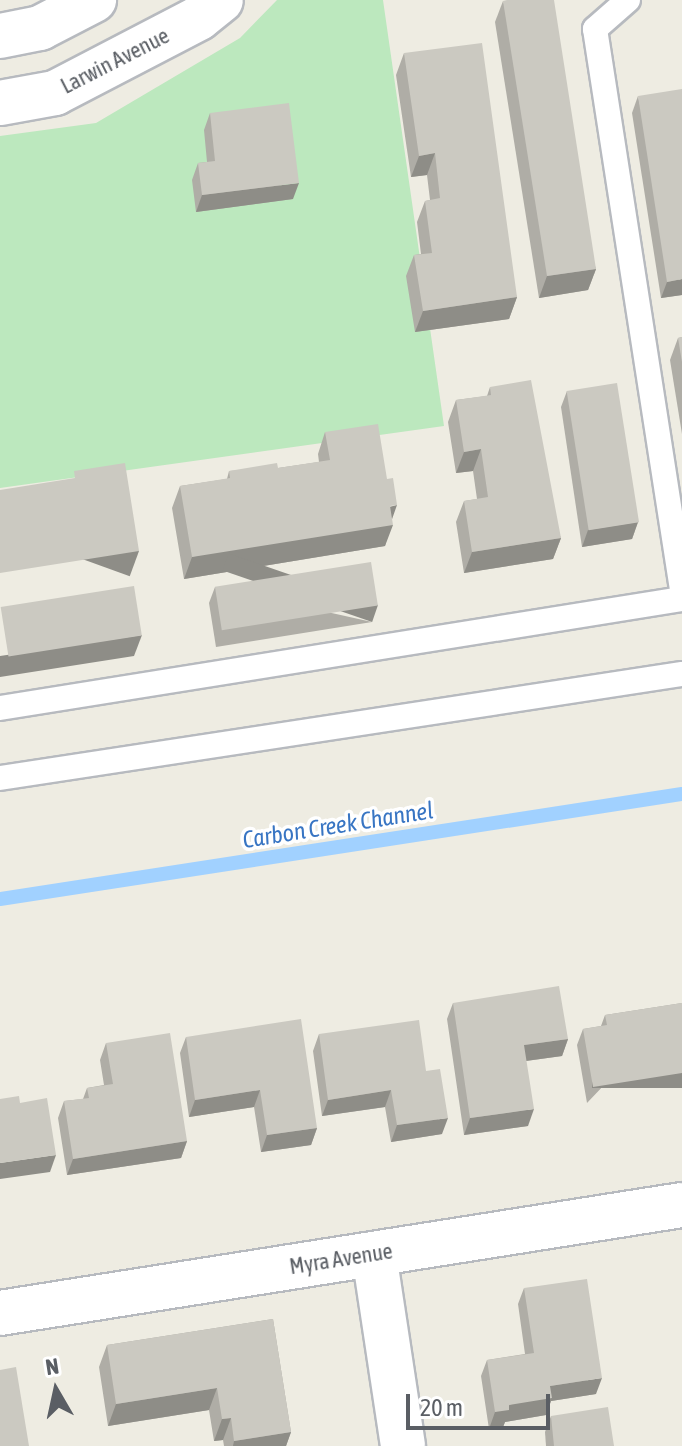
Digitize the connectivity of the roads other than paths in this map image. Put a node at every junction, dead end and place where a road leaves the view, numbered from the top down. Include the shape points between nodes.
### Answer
1 (94, 0) edge
2 (221, 0) edge
3 (628, 0) edge
4 (0, 36) edge
5 (0, 103) edge
6 (682, 590) edge
7 (682, 599) edge
8 (682, 674) edge
9 (0, 708) edge
10 (0, 778) edge
11 (682, 1205) edge
12 (374, 1254) junction
13 (0, 1313) edge
14 (403, 1446) edge

1 - 4 street via 40,28
2 - 5 street, Larwin Avenue via 199,18 55,93
3 - 6 lane via 595,29
7 - 9 lane
8 - 10 lane
11 - 12 street, Myra Avenue
12 - 13 street, Myra Avenue
12 - 14 street

